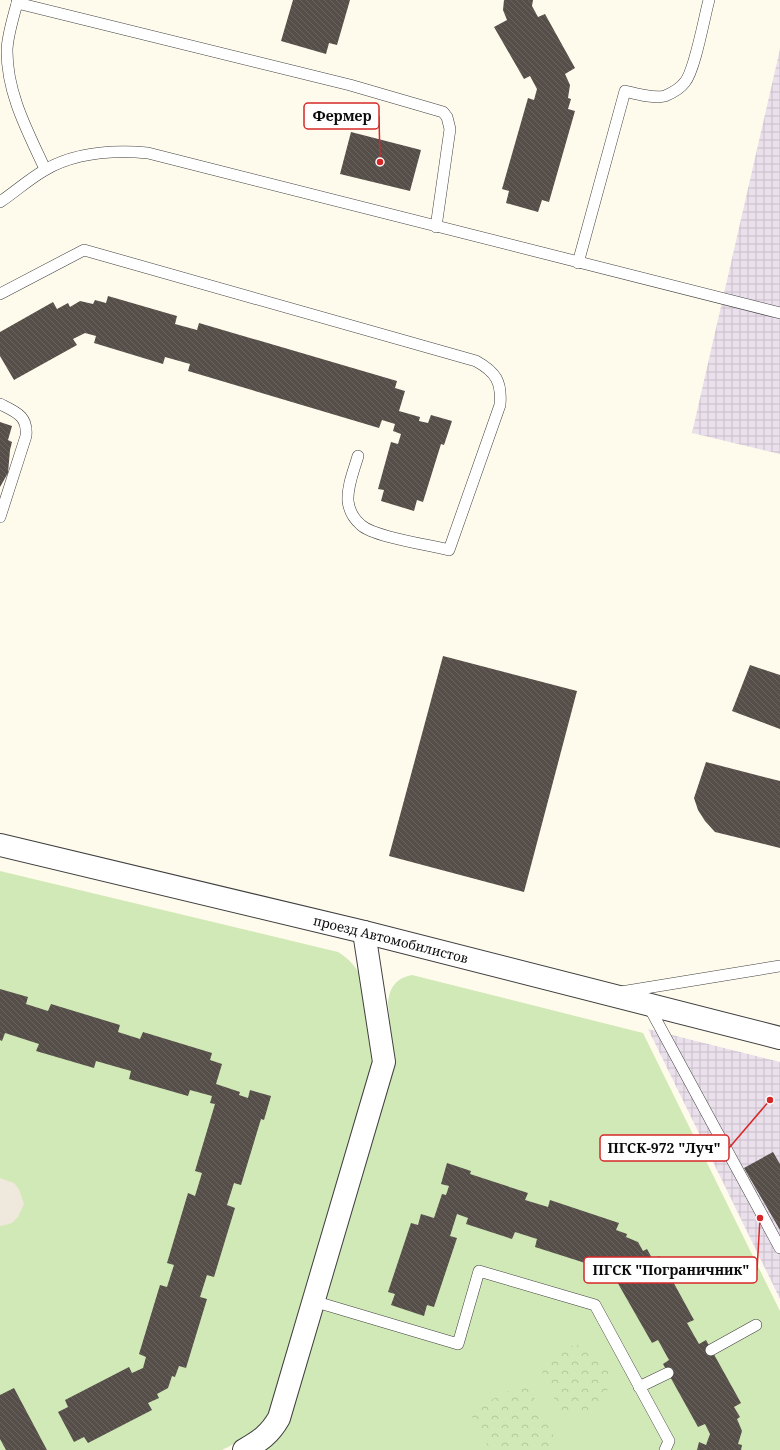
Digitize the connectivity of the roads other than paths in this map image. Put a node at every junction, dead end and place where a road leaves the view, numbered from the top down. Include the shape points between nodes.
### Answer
1 (709, 0) edge
2 (18, 1) edge
3 (46, 170) junction
4 (0, 202) edge
5 (436, 227) junction
6 (578, 263) junction
7 (0, 294) edge
8 (780, 313) edge
9 (0, 404) edge
10 (358, 456) dead end
11 (0, 517) edge
12 (0, 845) edge
13 (364, 932) junction
14 (780, 966) edge
15 (608, 994) junction
16 (648, 1005) junction
17 (778, 1040) edge
18 (780, 1248) edge
19 (313, 1301) junction
20 (756, 1325) dead end
21 (711, 1350) dead end
22 (668, 1373) dead end
23 (639, 1387) junction
24 (244, 1450) edge
25 (666, 1450) edge

1 - 6 lane via 686,82 676,91 663,96 625,91
2 - 3 lane via 7,50 10,81 18,110
2 - 5 lane via 350,85 443,112 447,116 450,129
3 - 4 lane
3 - 5 lane via 67,161 112,151 148,153
5 - 6 lane
6 - 8 lane
7 - 10 lane via 84,250 476,361 488,368 497,378 501,391 500,405 449,550 373,532 361,526 352,515 348,502
9 - 11 lane via 21,416 27,428
12 - 13 street, проезд Автомобилистов
13 - 15 street, проезд Автомобилистов
13 - 19 street via 384,1062
14 - 15 lane
15 - 16 street, проезд Автомобилистов
16 - 17 street, проезд Автомобилистов
16 - 18 lane
19 - 23 lane via 458,1344 479,1271 595,1305
19 - 24 street via 279,1418 261,1441
20 - 21 lane
22 - 23 lane
23 - 25 lane via 669,1441

